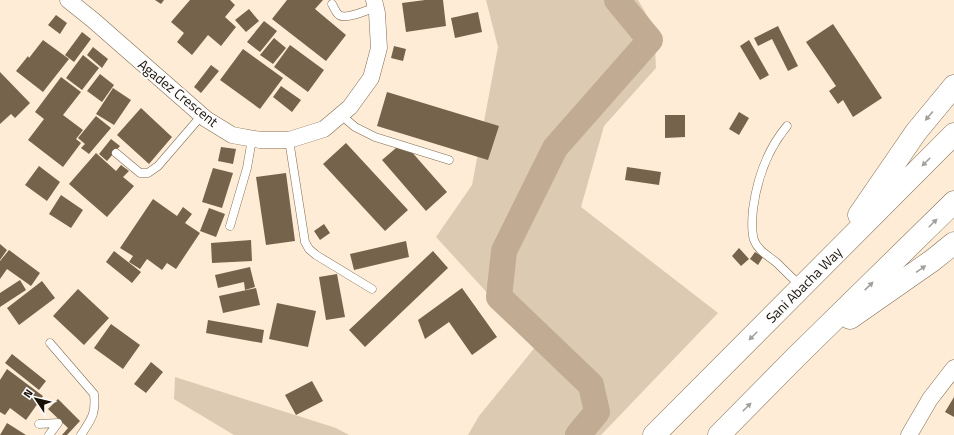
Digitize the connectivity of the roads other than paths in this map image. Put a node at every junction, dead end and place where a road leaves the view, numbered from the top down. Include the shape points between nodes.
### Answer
1 (68, 0) edge
2 (375, 3) edge
3 (332, 4) dead end
4 (954, 86) edge
5 (341, 115) junction
6 (202, 116) junction
7 (787, 126) dead end
8 (954, 134) edge
9 (252, 139) junction
10 (289, 140) junction
11 (116, 154) dead end
12 (449, 160) dead end
13 (954, 202) edge
14 (230, 226) dead end
15 (954, 243) edge
16 (830, 259) junction
17 (802, 287) junction
18 (372, 289) dead end
19 (50, 343) dead end
20 (797, 356) junction
21 (954, 368) edge
22 (39, 424) dead end
23 (49, 435) edge
24 (81, 435) edge
25 (654, 435) edge
26 (719, 435) edge
27 (909, 435) edge

1 - 6 street, Agadez Crescent
2 - 3 lane via 352,16 345,17 340,16
2 - 5 street, Agadez Crescent via 379,48 371,78
4 -> 16 highway via 916,132
5 - 10 street, Agadez Crescent via 324,128
5 - 12 lane via 355,127 375,137
6 - 9 street, Agadez Crescent via 232,135
6 - 11 lane via 158,166 148,173 140,173
7 - 17 lane via 778,137 764,164 756,190 752,221 754,240 762,252
8 -> 16 highway, Sani Abacha Way
9 - 10 street, Agadez Crescent
9 - 14 lane via 247,168
10 - 18 lane via 305,242 316,255
20 -> 13 highway
20 -> 15 highway via 934,260
16 - 17 highway, Sani Abacha Way
17 -> 25 highway, Sani Abacha Way
19 - 24 lane via 94,394 94,416
26 -> 20 highway
21 - 27 street via 930,399
22 - 23 lane via 58,423

